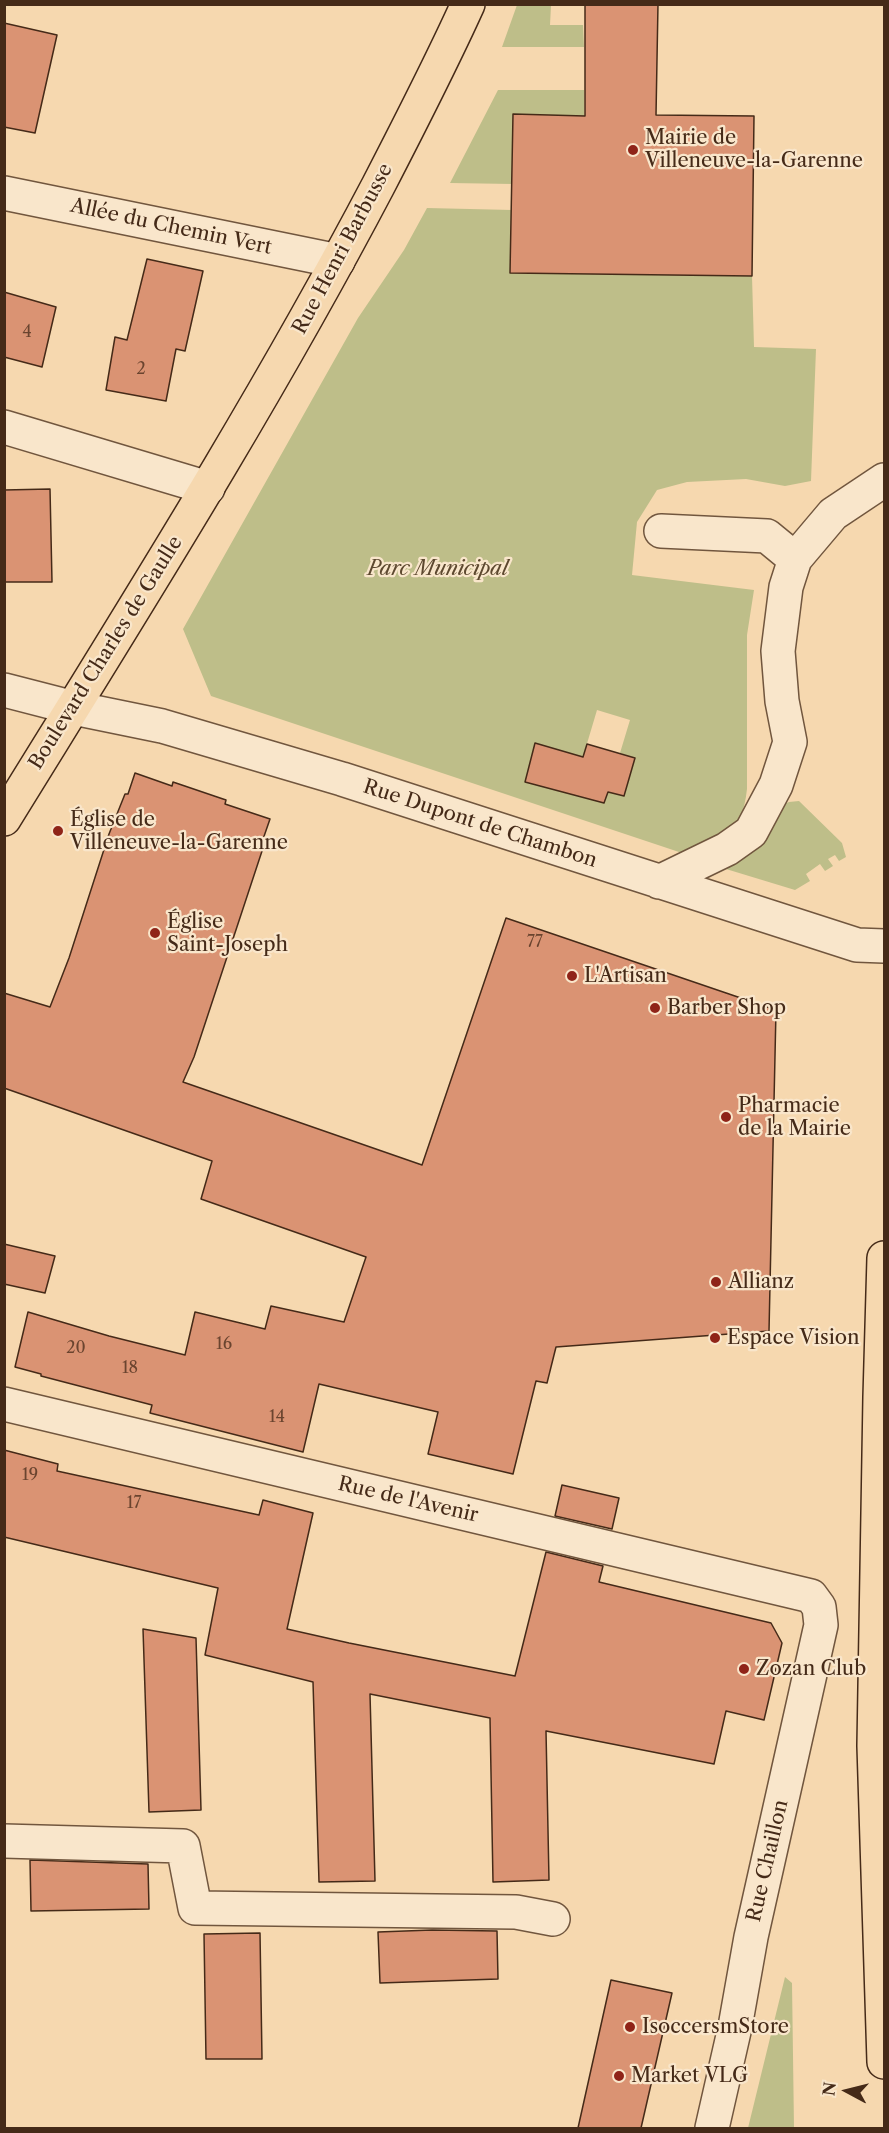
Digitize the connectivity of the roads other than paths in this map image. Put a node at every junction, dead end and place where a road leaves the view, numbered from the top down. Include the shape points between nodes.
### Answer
1 (468, 4) edge
2 (4, 193) edge
3 (338, 261) junction
4 (4, 427) edge
5 (885, 480) edge
6 (208, 488) junction
7 (661, 531) dead end
8 (795, 559) junction
9 (4, 690) edge
10 (74, 708) junction
11 (4, 819) edge
12 (659, 882) junction
13 (885, 946) edge
14 (885, 1258) edge
15 (4, 1404) edge
16 (811, 1596) joint
17 (4, 1841) edge
18 (553, 1919) dead end
19 (885, 2062) edge
20 (712, 2128) edge

1 - 3 main road, Rue Henri Barbusse
2 - 3 street, Allée du Chemin Vert
3 - 6 main road, Rue Henri Barbusse
4 - 6 street
5 - 8 street via 833,514
6 - 10 main road, Boulevard Charles de Gaulle
7 - 8 street via 768,536
8 - 12 street via 786,587 778,651 790,741 776,785 751,832 727,849
9 - 10 street, Rue Dupont de Chambon
10 - 11 main road, Boulevard Charles de Gaulle
10 - 12 street, Rue Dupont de Chambon via 162,726
12 - 13 street, Rue Dupont de Chambon via 857,945
14 - 19 main road via 874,1746
15 - 16 street, Rue de l'Avenir
16 - 20 street, Rue Chaillon via 819,1607 821,1625
17 - 18 street via 183,1846 195,1908 516,1912

